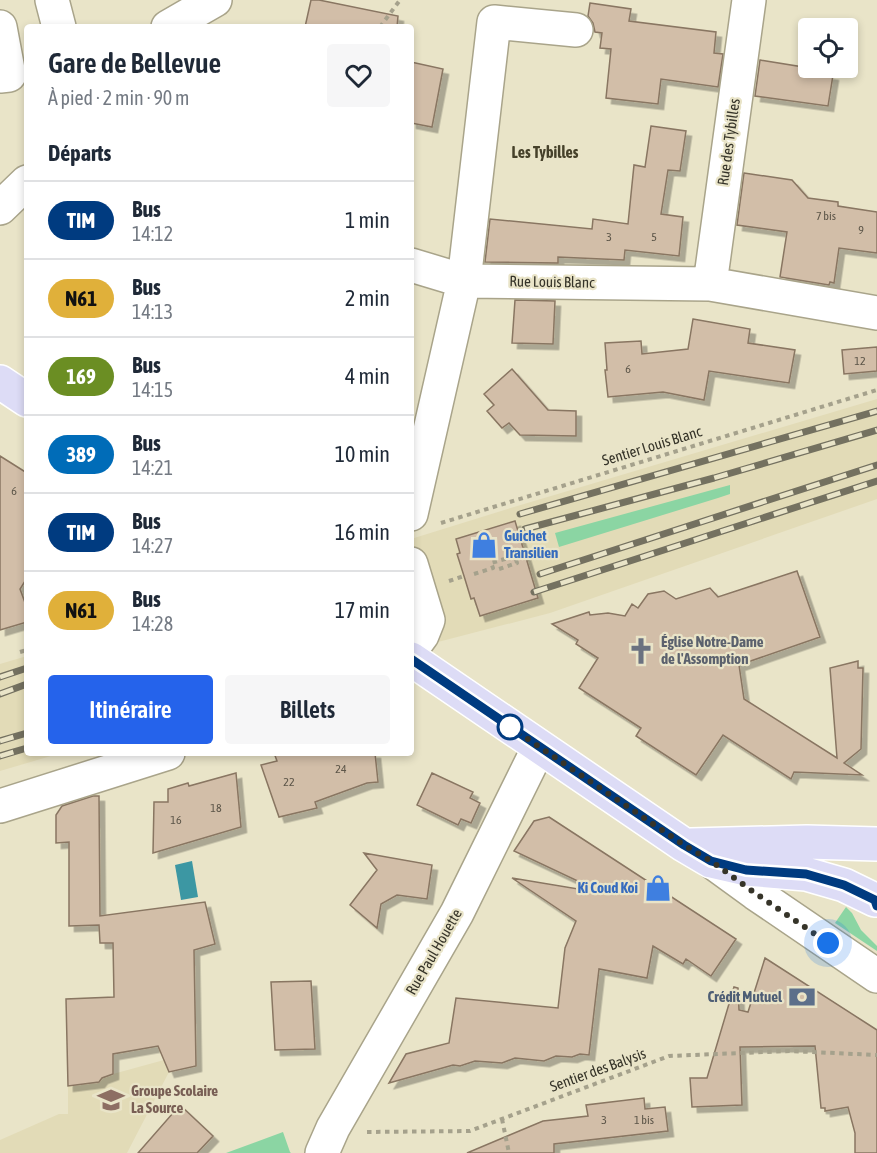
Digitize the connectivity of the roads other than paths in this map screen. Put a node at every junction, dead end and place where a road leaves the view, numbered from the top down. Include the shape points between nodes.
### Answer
1 (52, 0) edge
2 (215, 0) edge
3 (749, 0) edge
4 (58, 24) edge
5 (173, 24) edge
6 (0, 27) edge
7 (576, 30) dead end
8 (0, 76) edge
9 (24, 185) edge
10 (0, 208) edge
11 (414, 270) edge
12 (464, 281) junction
13 (710, 284) junction
14 (877, 313) edge
15 (0, 382) edge
16 (24, 398) edge
17 (423, 520) edge
18 (414, 574) edge
19 (414, 646) edge
20 (414, 661) edge
21 (539, 747) junction
22 (158, 756) edge
23 (0, 806) edge
24 (877, 844) edge
25 (697, 853) junction
26 (876, 892) edge
27 (877, 976) edge
28 (327, 1140) edge

1 - 4 street
2 - 5 street
3 - 13 street, Rue des Tybilles
6 - 8 street via 9,75
7 - 12 street via 494,22
9 - 10 street
11 - 12 street, Rue Louis Blanc
12 - 13 street, Rue Louis Blanc
12 - 17 street
13 - 14 street, Rue Louis Blanc
15 - 16 main road
18 - 19 street via 428,620
20 - 21 main road
21 - 25 main road
21 - 28 street, Rue Paul Houette via 457,913
22 - 23 street
24 - 25 main road via 807,842
25 - 26 main road via 746,870 806,874
25 - 27 street

